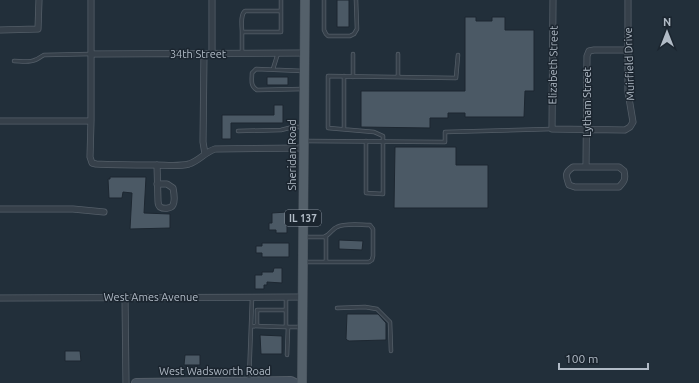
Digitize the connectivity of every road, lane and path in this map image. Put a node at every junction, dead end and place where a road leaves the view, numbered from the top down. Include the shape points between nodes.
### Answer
1 (39, 0) edge
2 (91, 0) edge
3 (212, 0) edge
4 (281, 0) edge
5 (305, 0) edge
6 (324, 0) edge
7 (356, 0) edge
8 (553, 0) edge
9 (628, 0) edge
10 (281, 10) junction
11 (0, 30) edge
12 (242, 32) junction
13 (628, 50) junction
14 (278, 53) junction
15 (305, 53) junction
16 (91, 54) junction
17 (204, 54) junction
18 (212, 54) junction
19 (242, 54) junction
20 (353, 54) dead end
21 (398, 54) dead end
22 (458, 55) dead end
23 (14, 61) dead end
24 (273, 69) junction
25 (304, 71) junction
26 (344, 76) junction
27 (353, 76) junction
28 (398, 77) junction
29 (304, 89) junction
30 (0, 121) edge
31 (91, 121) junction
32 (304, 127) junction
33 (344, 129) junction
34 (552, 129) junction
35 (586, 129) junction
36 (238, 131) dead end
37 (366, 141) junction
38 (383, 141) junction
39 (304, 145) junction
40 (205, 154) junction
41 (157, 165) junction
42 (586, 167) junction
43 (157, 184) junction
44 (0, 209) edge
45 (104, 212) dead end
46 (326, 236) junction
47 (303, 237) junction
48 (303, 262) junction
49 (326, 262) junction
50 (125, 297) junction
51 (252, 297) junction
52 (286, 297) junction
53 (303, 297) junction
54 (0, 298) edge
55 (337, 308) dead end
56 (286, 310) junction
57 (251, 326) junction
58 (257, 326) junction
59 (287, 327) junction
60 (303, 327) junction
61 (391, 351) dead end
62 (287, 355) dead end
63 (249, 382) junction
64 (126, 383) edge
65 (136, 383) edge
66 (295, 383) edge
67 (302, 383) edge

1 - 11 street via 38,29
2 - 16 street
3 - 18 street
4 - 10 lane
5 - 15 main road, Sheridan Road / IL 137
6 - 7 lane via 324,30 328,36 354,34 357,29
8 - 34 street, Elizabeth Street
9 - 13 street, Muirfield Drive
10 - 12 lane via 243,11
10 - 12 lane via 281,32
12 - 19 lane
13 - 35 street, Lytham Street via 589,51
13 - 35 street, Muirfield Drive via 628,92 633,122 625,130
14 - 15 street, 34th Street
14 - 19 street, 34th Street
14 - 24 lane
15 - 25 main road, Sheridan Road / IL 137
16 - 17 street, 34th Street
16 - 23 lane via 40,56 34,61
16 - 31 street
17 - 18 street, 34th Street
17 - 40 street
18 - 19 street, 34th Street
20 - 27 lane
21 - 28 lane
22 - 28 lane via 456,78
24 - 25 lane
24 - 29 lane via 256,69 252,73 254,88
25 - 29 main road, Sheridan Road / IL 137
26 - 27 lane
26 - 33 lane
26 - 33 lane via 328,76 328,128
27 - 28 lane
29 - 32 main road, Sheridan Road / IL 137
30 - 31 street
31 - 41 street via 92,162
32 - 36 lane
32 - 39 main road, Sheridan Road / IL 137
33 - 38 lane via 374,132 383,136
34 - 35 street
34 - 38 lane via 445,132 445,142
35 - 42 street, Lytham Street
37 - 38 lane
37 - 38 lane via 366,193 383,194
37 - 39 lane
39 - 40 street via 215,149
39 - 47 main road, Sheridan Road / IL 137
40 - 41 street via 189,164
41 - 43 street
42 - 42 street via 573,167 568,170 566,176 569,185 619,187 626,177 619,167
43 - 43 street via 158,205 166,208 173,206 173,188 168,184
44 - 45 street via 73,209
46 - 47 lane
46 - 49 lane
46 - 49 lane via 337,227 345,225 370,225 373,229 372,260
47 - 48 main road, Sheridan Road / IL 137
48 - 49 lane
48 - 53 main road, Sheridan Road / IL 137
50 - 51 street, West Ames Avenue
50 - 54 street, West Ames Avenue
50 - 64 street
51 - 52 street, West Ames Avenue
51 - 57 lane
52 - 53 street, West Ames Avenue
52 - 56 lane
53 - 60 main road, Sheridan Road / IL 137
55 - 61 lane via 377,308 390,322
56 - 58 lane via 257,310
56 - 59 lane
57 - 58 lane
57 - 63 lane
58 - 59 lane
59 - 60 lane
59 - 62 lane
60 - 67 main road, Sheridan Road / IL 137
63 - 65 main road, West Wadsworth Road
63 - 66 main road, West Wadsworth Road

